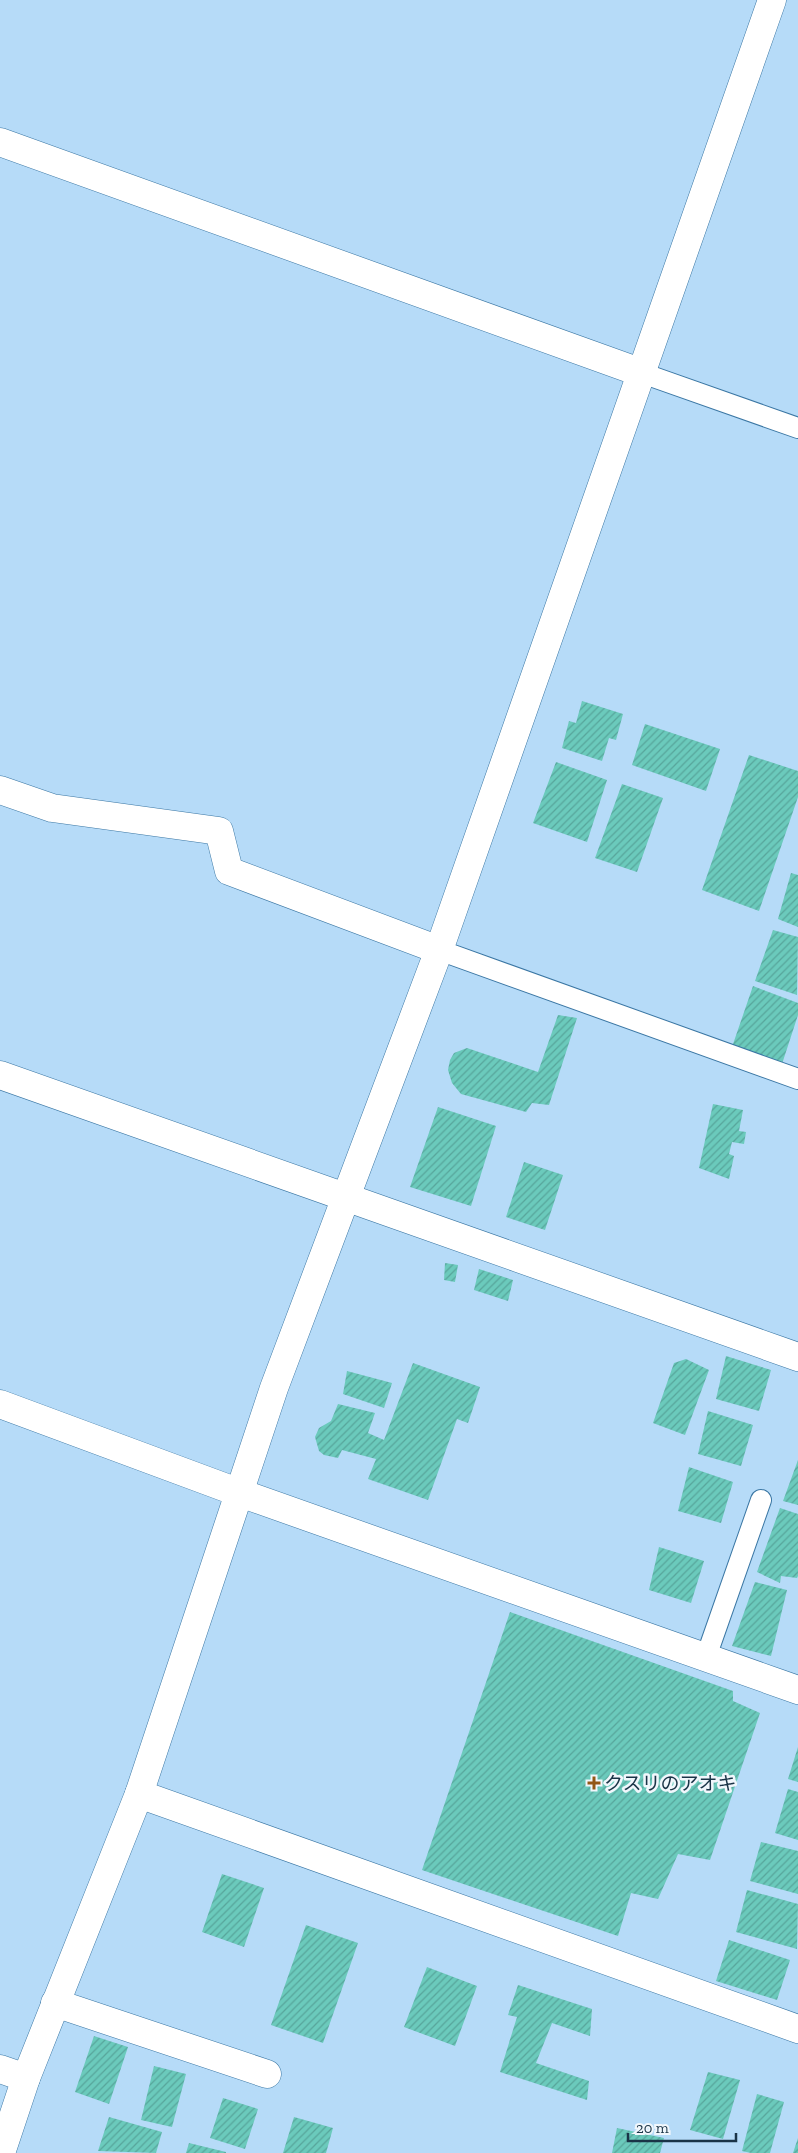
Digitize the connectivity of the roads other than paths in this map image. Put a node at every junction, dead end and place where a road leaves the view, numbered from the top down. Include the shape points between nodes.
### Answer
1 (772, 0) edge
2 (0, 142) edge
3 (642, 373) junction
4 (798, 428) edge
5 (0, 790) edge
6 (439, 950) junction
7 (0, 1074) edge
8 (798, 1079) edge
9 (345, 1196) junction
10 (798, 1357) edge
11 (0, 1404) edge
12 (240, 1493) junction
13 (761, 1500) dead end
14 (706, 1657) junction
15 (798, 1690) edge
16 (139, 1794) junction
17 (55, 2003) junction
18 (798, 2029) edge
19 (0, 2069) edge
20 (267, 2074) dead end
21 (26, 2078) junction
22 (1, 2153) edge

1 - 3 street
2 - 3 street
3 - 4 lane
3 - 6 street
5 - 6 street via 52,808 219,831 229,871
6 - 8 lane
6 - 9 street
7 - 9 street
9 - 10 street
9 - 12 street via 274,1388
11 - 12 street
12 - 14 street
12 - 16 street
13 - 14 lane
14 - 15 street
16 - 17 street
16 - 18 street
17 - 20 street
17 - 21 street
19 - 21 street
21 - 22 street

